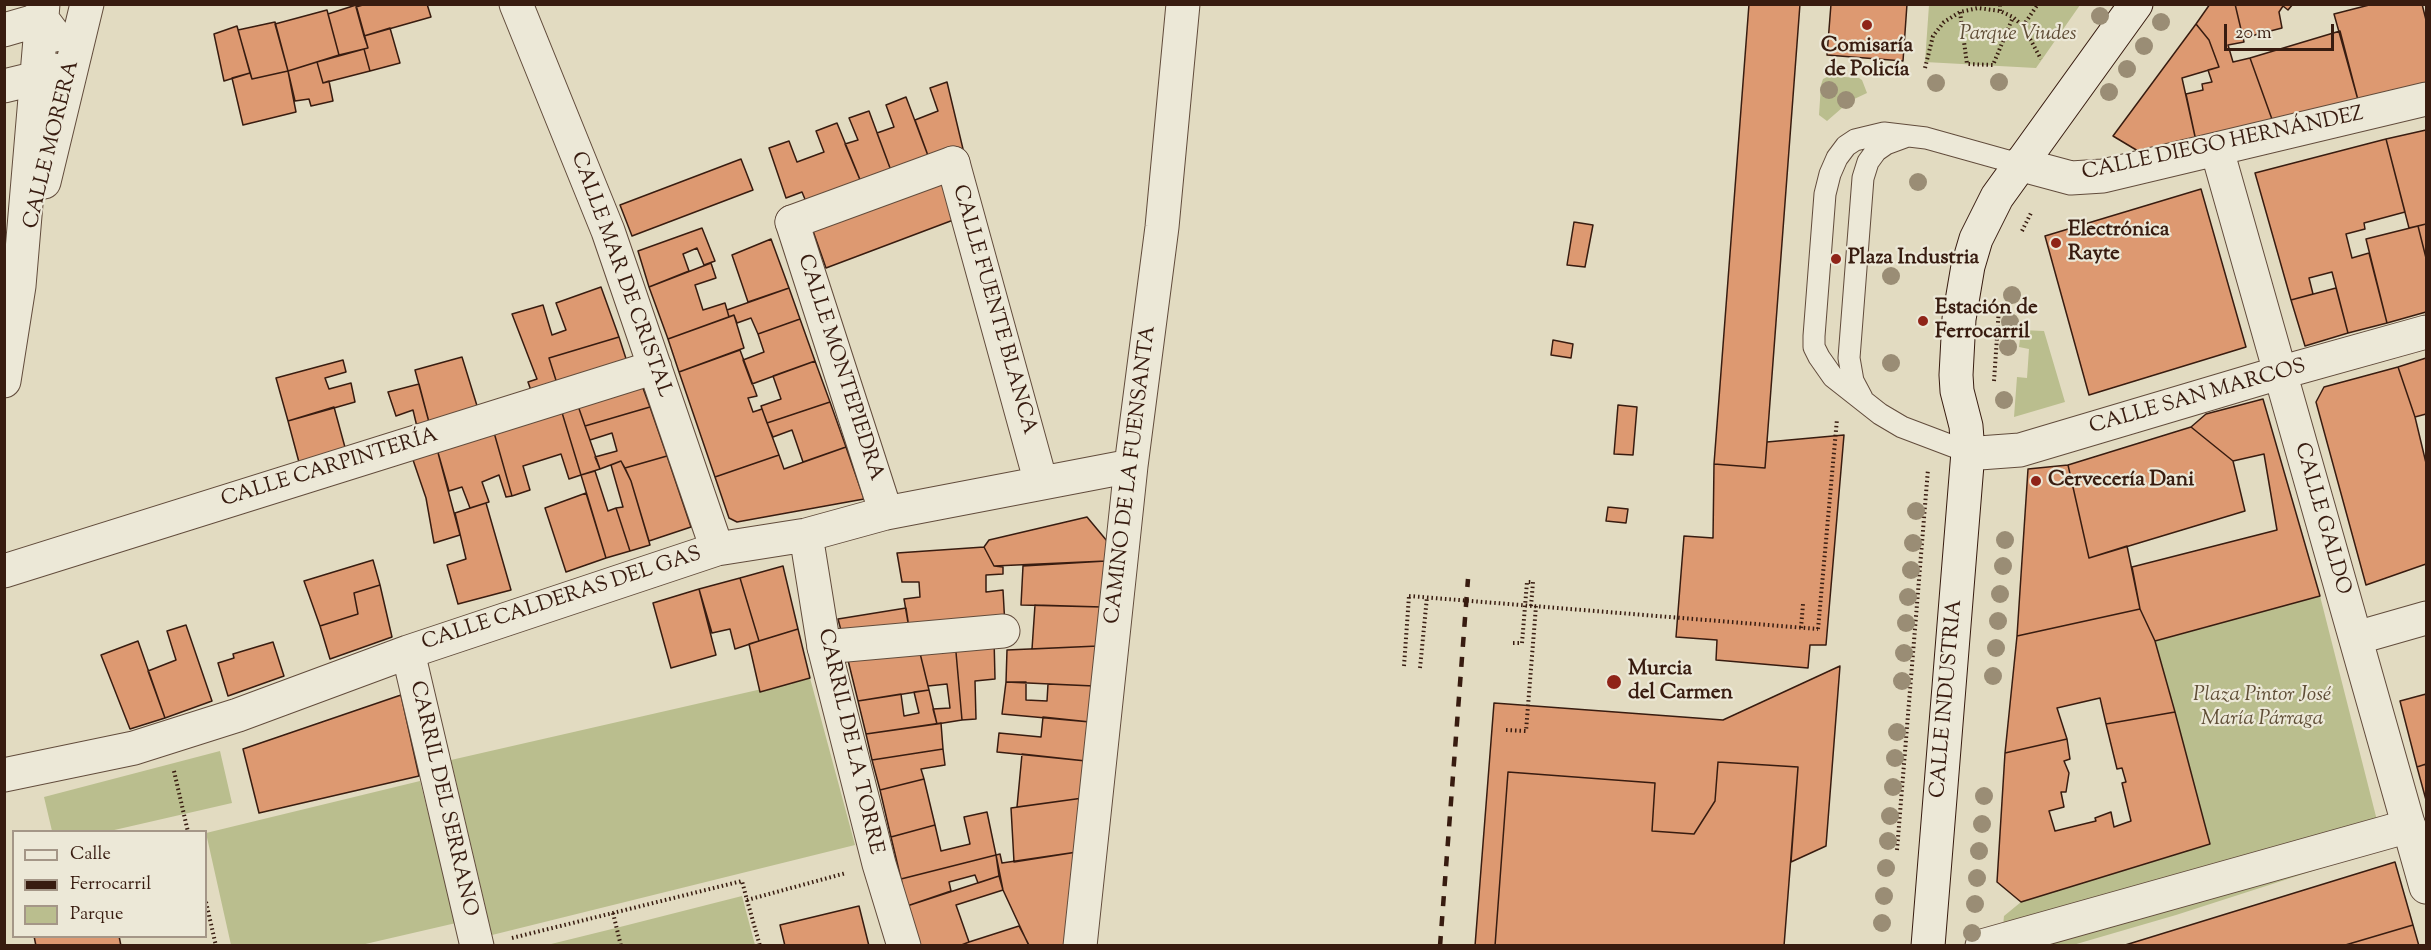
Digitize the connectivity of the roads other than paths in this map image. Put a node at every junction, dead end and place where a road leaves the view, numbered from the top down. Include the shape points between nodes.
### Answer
1 (87, 4) edge
2 (516, 4) edge
3 (1183, 4) edge
4 (2136, 4) edge
5 (42, 12) edge
6 (4, 30) edge
7 (74, 60) junction
8 (37, 78) junction
9 (4, 86) edge
10 (2427, 99) edge
11 (1912, 135) junction
12 (2217, 150) junction
13 (2019, 164) junction
14 (792, 222) joint
15 (19, 286) junction
16 (2427, 332) edge
17 (655, 367) junction
18 (2279, 373) junction
19 (4, 381) edge
20 (1866, 404) junction
21 (1968, 452) junction
22 (1131, 466) junction
23 (1041, 483) junction
24 (886, 513) junction
25 (806, 535) junction
26 (717, 549) junction
27 (4, 571) edge
28 (2427, 618) edge
29 (1003, 631) dead end
30 (2356, 638) junction
31 (824, 646) junction
32 (408, 652) junction
33 (4, 775) edge
34 (2409, 826) junction
35 (2427, 887) edge
36 (491, 943) edge
37 (904, 945) edge
38 (1080, 945) edge
39 (1928, 945) edge
40 (1982, 945) edge

1 - 7 street, CALLE MORERA
2 - 17 street, CALLE MAR DE CRISTAL via 608,231
3 - 22 street, CAMINO DE LA FUENSANTA via 1162,227
4 - 13 street
5 - 6 street
5 - 7 street
5 - 8 street, CALLE MORERA
7 - 8 street
7 - 15 street, CALLE MORERA
8 - 9 street
8 - 15 street, CALLE MORERA
10 - 12 street, CALLE DIEGO HERNÁNDEZ
11 - 13 lane
11 - 20 lane via 1876,151 1863,178 1849,358 1852,381
11 - 20 lane via 1884,132 1855,140 1837,159 1825,194 1814,347 1829,372
12 - 13 street, CALLE DIEGO HERNÁNDEZ via 2082,179
12 - 18 street, CALLE GALDO
13 - 21 street via 1983,222 1965,281 1956,375
14 - 23 street, CALLE FUENTE BLANCA via 953,163
14 - 24 street, CALLE MONTEPIEDRA
15 - 19 street, CALLE MORERA
16 - 18 street, CALLE SAN MARCOS
17 - 26 street, CALLE MAR DE CRISTAL
17 - 27 street, CALLE CARPINTERÍA
18 - 21 street, CALLE SAN MARCOS via 2020,450
18 - 30 street, CALLE GALDO
20 - 21 lane via 1902,427
21 - 39 street, CALLE INDUSTRIA
22 - 23 street, CALLE CALDERAS DEL GAS
22 - 38 street, CAMINO DE LA FUENSANTA
23 - 24 street, CALLE CALDERAS DEL GAS
24 - 25 street, CALLE CALDERAS DEL GAS
25 - 26 street, CALLE CALDERAS DEL GAS
25 - 31 street, CARRIL DE LA TORRE
26 - 32 street, CALLE CALDERAS DEL GAS
28 - 30 street
29 - 31 street
30 - 34 street, CALLE GALDO
31 - 37 street, CARRIL DE LA TORRE via 879,864
32 - 33 street, CALLE CALDERAS DEL GAS via 238,715 134,748
32 - 36 street, CARRIL DEL SERRANO
34 - 35 street, CALLE GALDO
34 - 40 street

